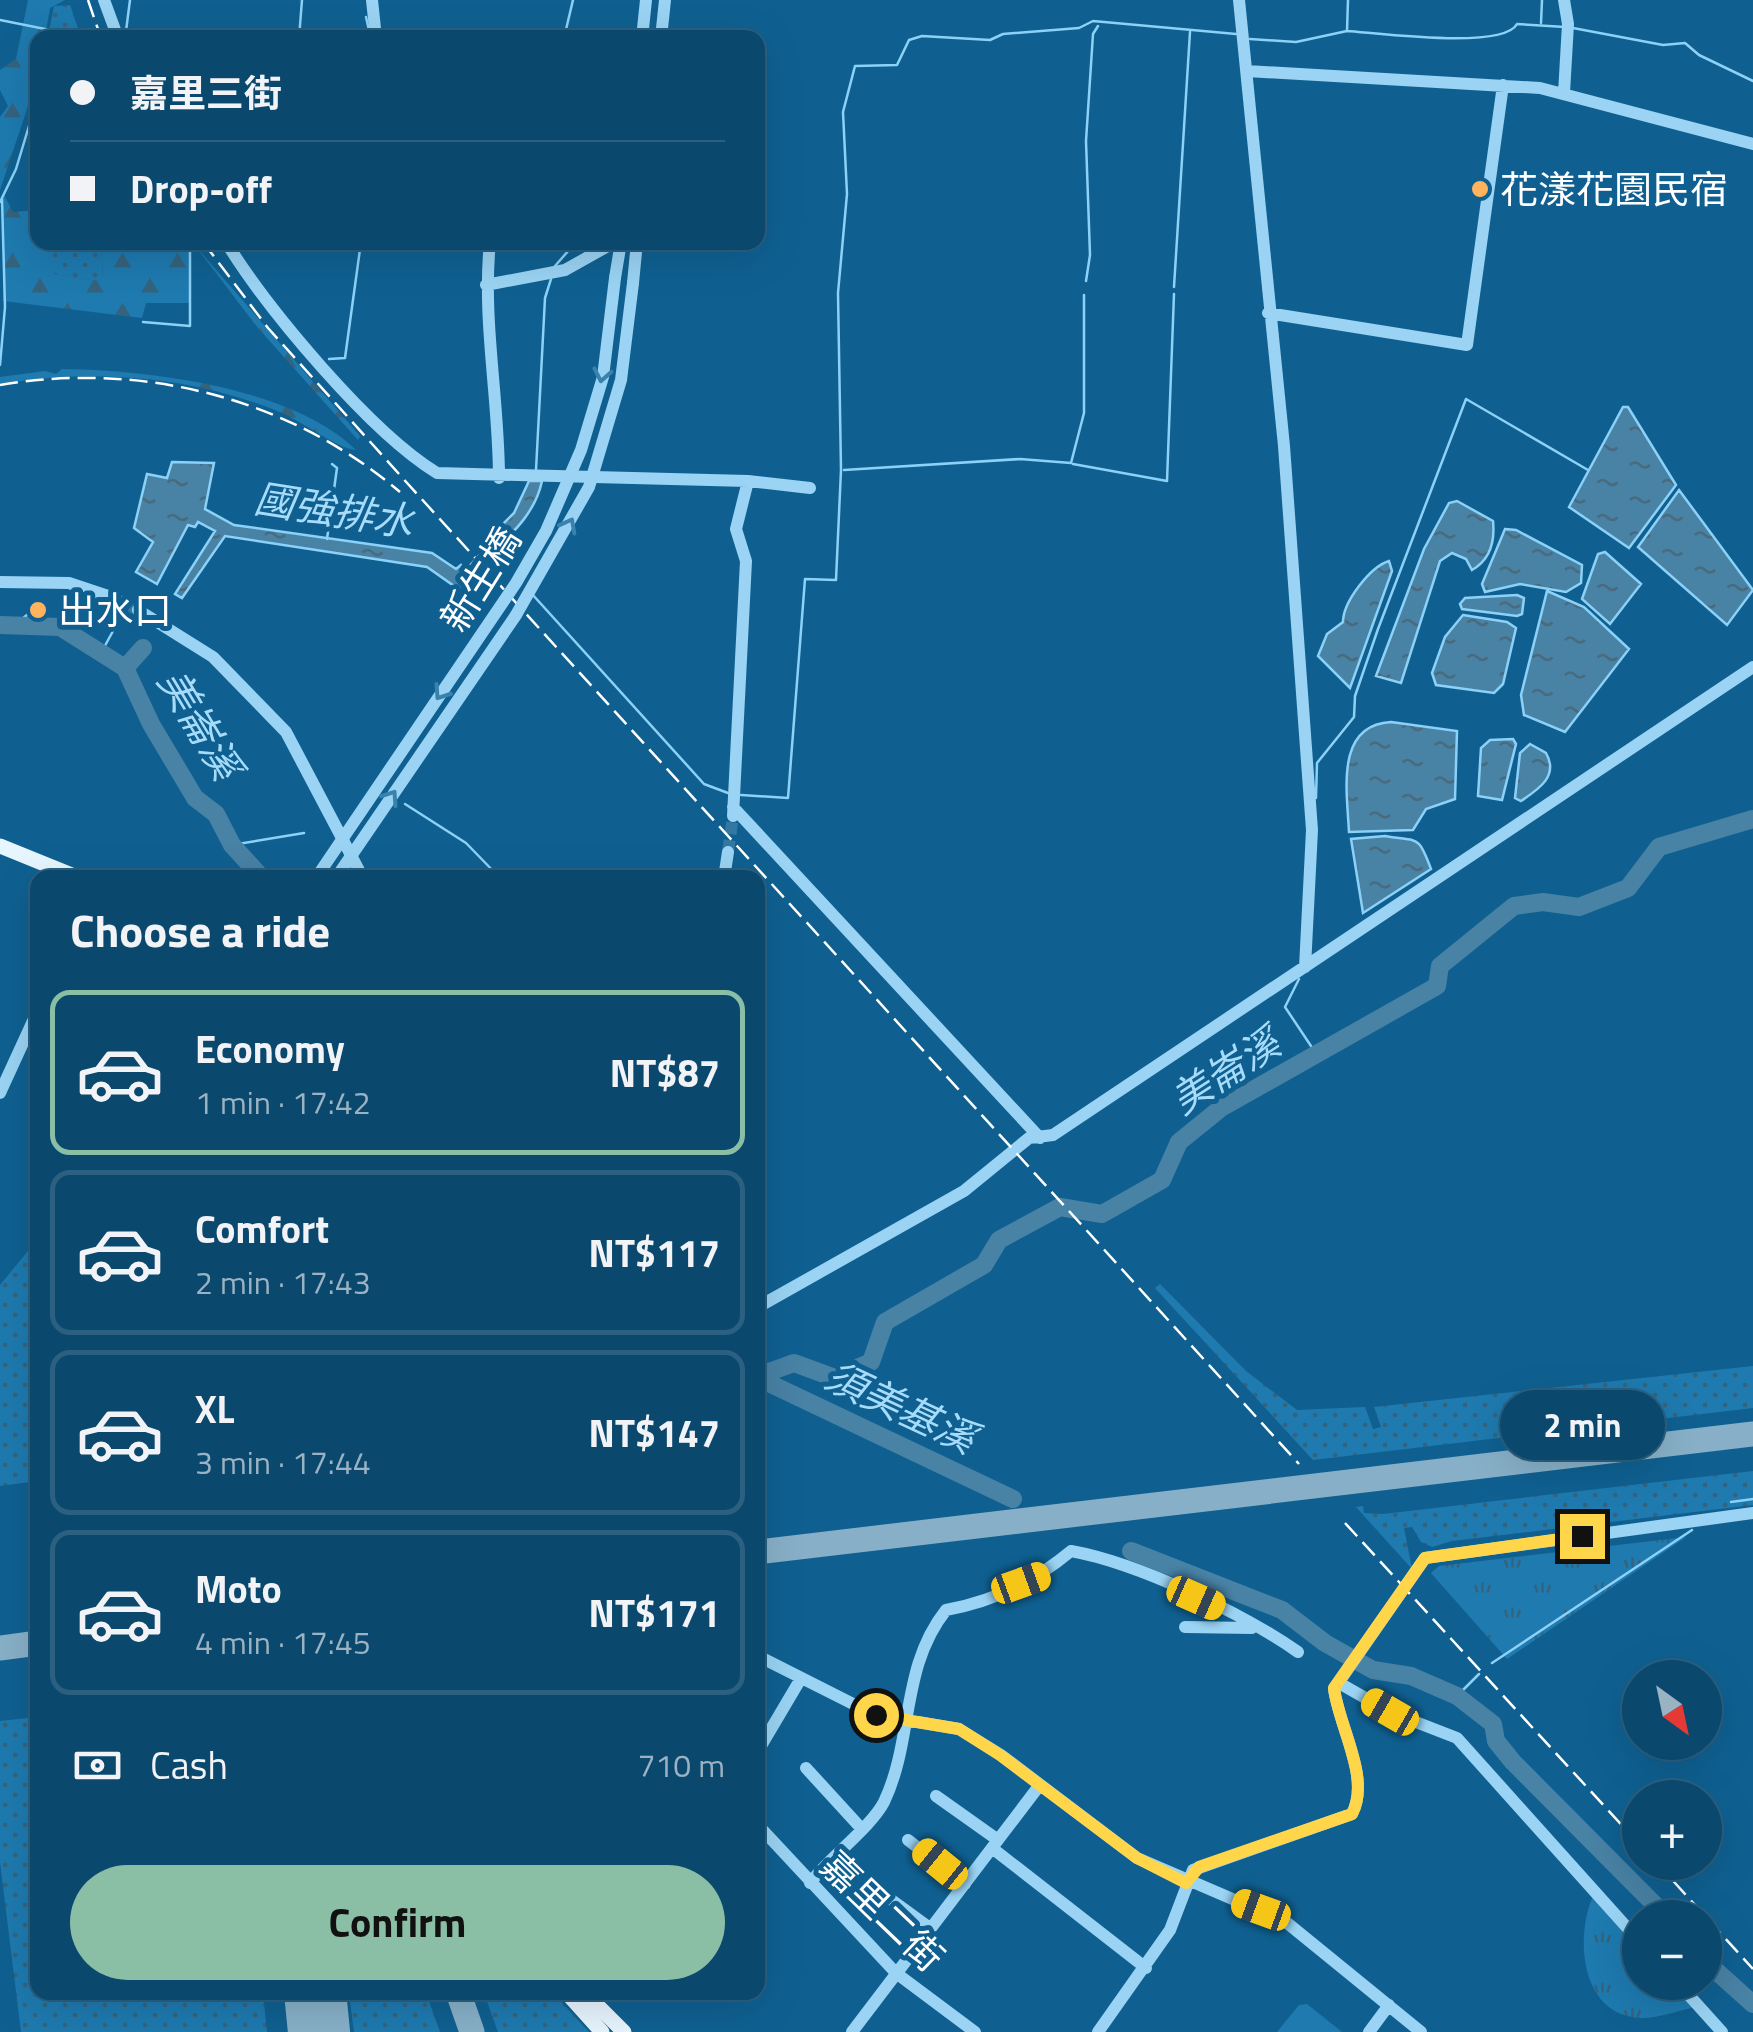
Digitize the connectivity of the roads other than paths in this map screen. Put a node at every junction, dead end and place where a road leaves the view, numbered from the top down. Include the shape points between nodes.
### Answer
1 (104, 0) edge
2 (372, 0) edge
3 (646, 0) edge
4 (665, 0) edge
5 (1239, 0) edge
6 (1564, 0) edge
7 (115, 30) edge
8 (375, 30) edge
9 (643, 30) edge
10 (662, 30) edge
11 (1248, 70) junction
12 (1503, 85) junction
13 (1564, 93) junction
14 (1753, 144) edge
15 (232, 250) edge
16 (489, 250) edge
17 (598, 250) edge
18 (611, 250) edge
19 (636, 250) edge
20 (486, 285) junction
21 (1268, 313) junction
22 (499, 478) junction
23 (748, 481) junction
24 (810, 488) dead end
25 (0, 582) edge
26 (114, 598) tunnel mouth
27 (138, 610) tunnel mouth
28 (1753, 667) edge
29 (0, 846) edge
30 (728, 852) tunnel mouth
31 (59, 870) edge
32 (321, 870) edge
33 (341, 870) edge
34 (359, 870) edge
35 (725, 870) edge
36 (1306, 967) junction
37 (30, 1027) edge
38 (0, 1093) edge
39 (1040, 1138) junction
40 (765, 1303) edge
41 (1753, 1513) edge
42 (1185, 1626) dead end
43 (1266, 1630) junction
44 (1298, 1652) dead end
45 (765, 1660) edge
46 (1343, 1678) junction
47 (800, 1680) junction
48 (907, 1720) junction
49 (765, 1739) edge
50 (806, 1768) dead end
51 (1039, 1786) junction
52 (936, 1796) dead end
53 (860, 1828) junction
54 (765, 1833) edge
55 (908, 1840) dead end
56 (995, 1844) junction
57 (810, 1882) junction
58 (1186, 1883) junction
59 (965, 1884) junction
60 (871, 1885) dead end
61 (1622, 1922) edge
62 (930, 1928) junction
63 (1146, 1968) junction
64 (896, 1973) junction
65 (588, 2000) edge
66 (589, 2000) edge
67 (1693, 2000) edge
68 (1388, 2005) junction
69 (602, 2032) edge
70 (624, 2032) edge
71 (852, 2032) edge
72 (975, 2032) edge
73 (1098, 2032) edge
74 (1369, 2032) edge
75 (1421, 2032) edge
76 (1722, 2032) edge

1 - 7 street
2 - 8 street
3 - 9 street
4 - 10 street
5 - 11 street
6 - 13 street
11 - 12 street
11 - 21 street
12 - 13 street
12 - 21 street via 1467,345
13 - 14 street
15 - 22 street via 283,320 418,462 436,473
16 - 20 street
17 - 20 street via 564,270
18 -> 32 street, 新生橋, bridge via 615,278 603,376 582,450 546,531
33 -> 19 street, 新生橋, bridge via 516,615 589,487 622,380
20 - 22 street
21 - 36 street via 1312,830
22 - 23 street
23 - 24 street
23 - 39 street via 736,529 746,560 733,803
25 - 26 street via 69,583
27 - 34 street via 213,657 286,732
28 - 36 street
29 - 31 main road
30 - 35 street
36 - 39 street
37 - 38 street
39 - 40 street via 1029,1138 964,1191
41 - 46 street via 1425,1558
42 - 43 street
43 - 44 street
43 - 48 street via 1104,1557 1071,1552 1041,1576 978,1605 946,1610 908,1688
45 - 47 street
46 - 58 street via 1334,1688 1337,1715 1360,1785 1352,1814 1199,1867
46 - 61 street via 1390,1712 1457,1738
47 - 48 street via 876,1715
47 - 49 street
48 - 51 street via 959,1729
48 - 53 street via 882,1806
50 - 53 street
51 - 56 street
51 - 58 street via 1137,1858
52 - 56 street
53 - 57 street
54 - 57 street, 嘉里二街
55 - 59 street
56 - 59 street
56 - 63 street
57 - 64 street, 嘉里二街
58 - 63 street via 1170,1930
58 - 68 street via 1286,1922
59 - 62 street
60 - 62 street
62 - 64 street
63 - 73 street
64 - 71 street
64 - 72 street, 嘉里二街
65 - 69 main road
66 - 70 main road
67 - 76 street
68 - 74 street
68 - 75 street

